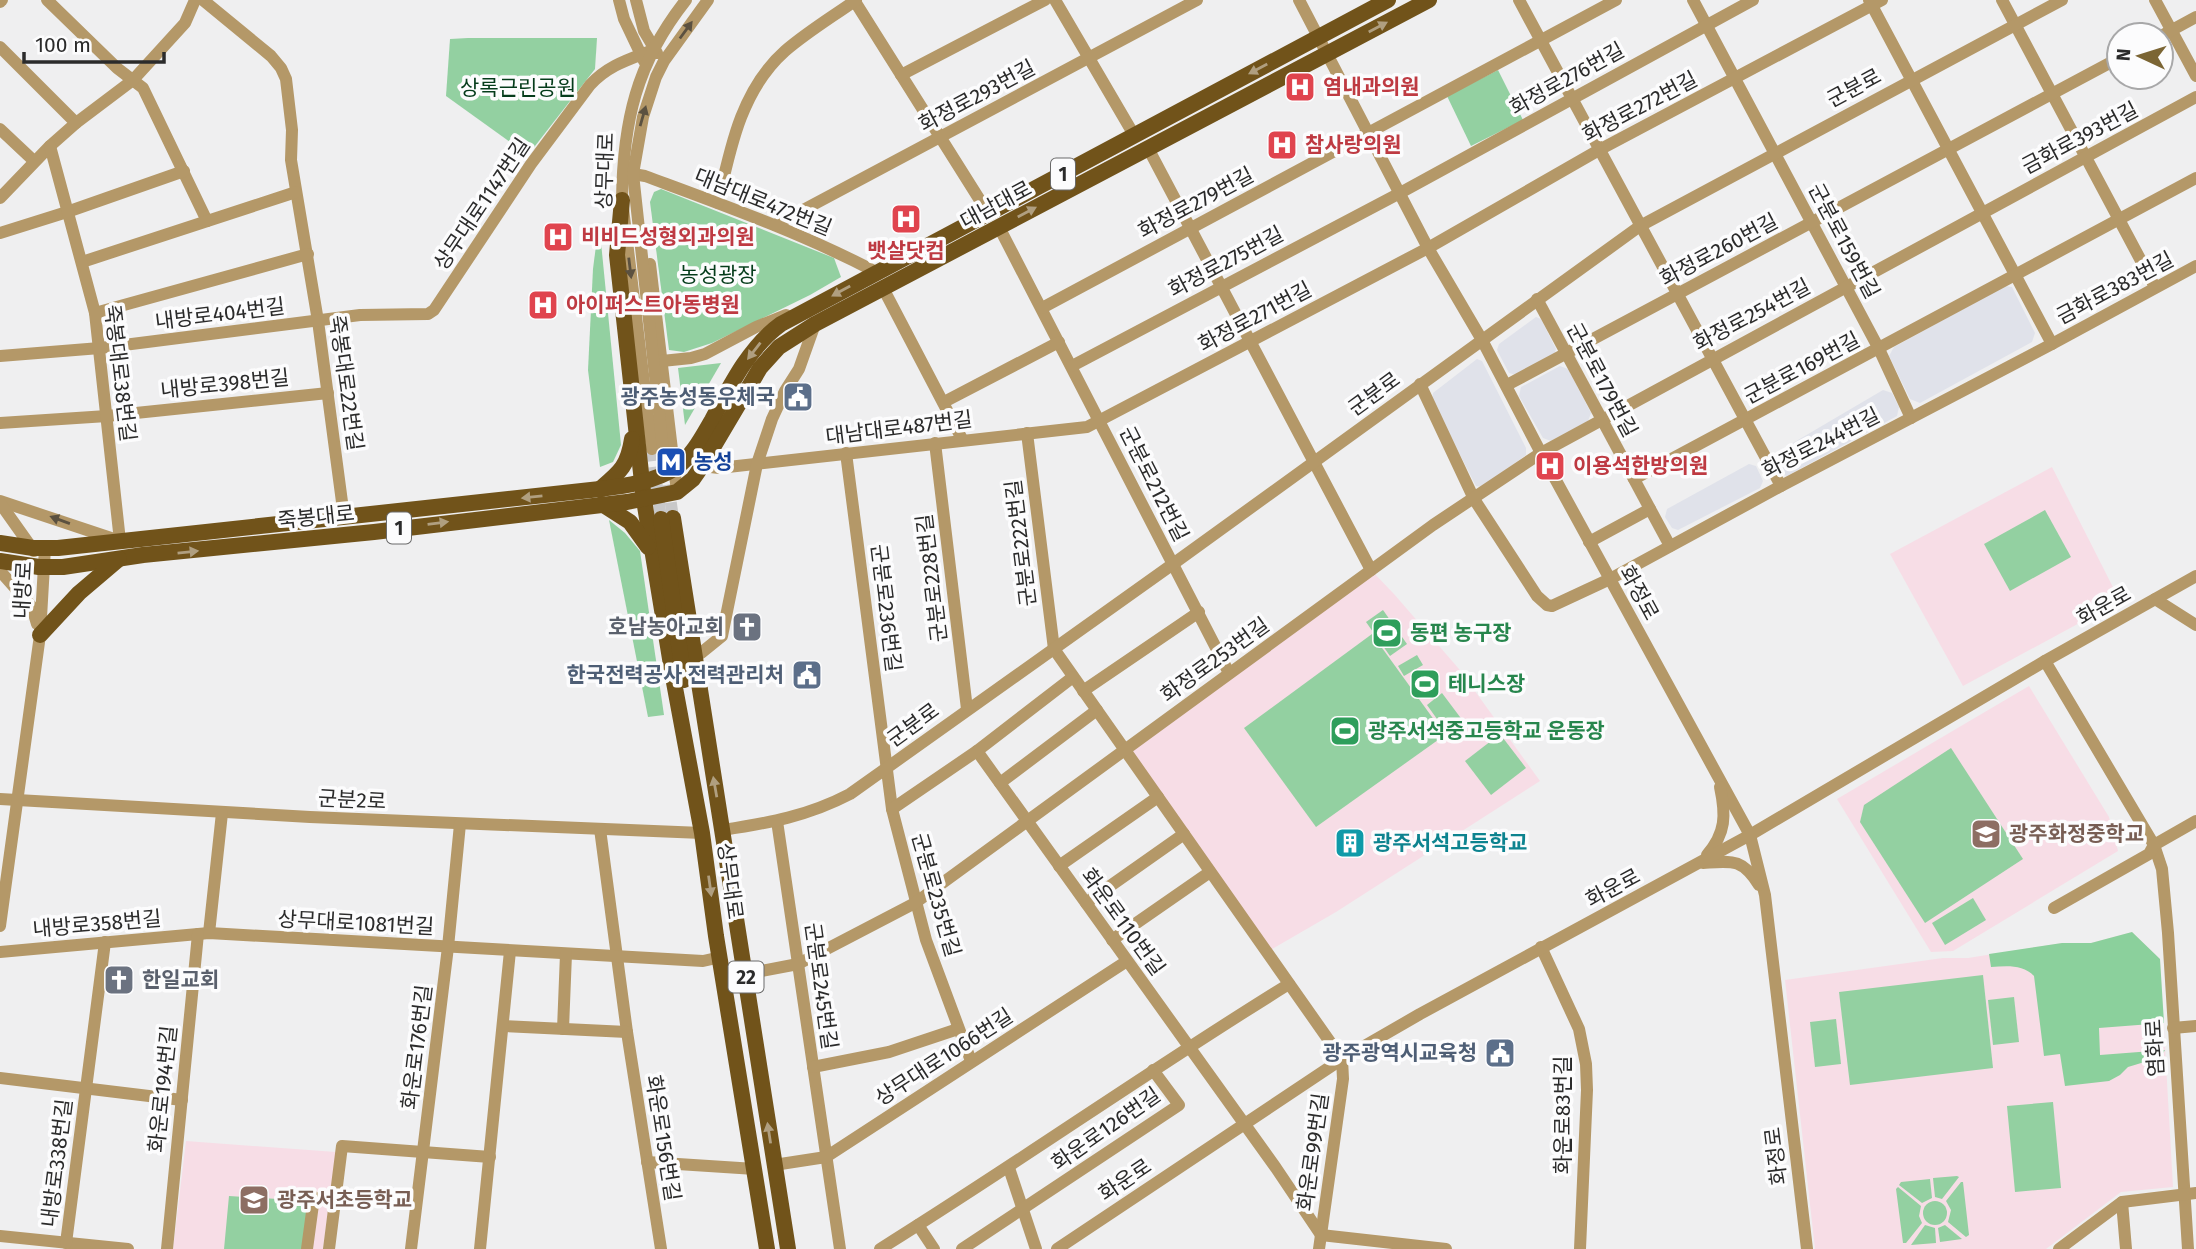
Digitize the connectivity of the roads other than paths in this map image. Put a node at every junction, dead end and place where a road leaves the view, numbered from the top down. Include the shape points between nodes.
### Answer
1 (47, 0) edge
2 (195, 0) edge
3 (203, 0) edge
4 (619, 0) edge
5 (636, 0) edge
6 (686, 0) edge
7 (708, 0) edge
8 (855, 0) edge
9 (1045, 0) edge
10 (1055, 0) edge
11 (1197, 0) edge
12 (1299, 0) edge
13 (1388, 0) edge
14 (1429, 0) edge
15 (1518, 0) edge
16 (1616, 0) edge
17 (1693, 0) edge
18 (1753, 0) edge
19 (2002, 0) edge
20 (2062, 0) edge
21 (2155, 0) edge
22 (1874, 2) edge
23 (2196, 17) edge
24 (2162, 21) edge
25 (1707, 25) junction
26 (2015, 25) junction
27 (2175, 28) edge
28 (1319, 37) junction
29 (1541, 40) junction
30 (2175, 46) edge
31 (0, 47) edge
32 (653, 50) junction
33 (1328, 54) junction
34 (643, 59) junction
35 (1088, 59) junction
36 (664, 61) junction
37 (2105, 66) edge
38 (901, 75) junction
39 (2196, 76) edge
40 (656, 77) junction
41 (1736, 79) junction
42 (1912, 79) junction
43 (133, 80) junction
44 (2053, 94) junction
45 (2196, 97) edge
46 (1571, 98) junction
47 (76, 123) junction
48 (0, 129) edge
49 (1369, 133) junction
50 (1134, 135) junction
51 (940, 137) junction
52 (50, 146) junction
53 (1148, 148) junction
54 (1948, 149) junction
55 (1599, 150) junction
56 (1775, 152) junction
57 (2086, 156) junction
58 (34, 161) junction
59 (184, 171) junction
60 (633, 174) junction
61 (2196, 178) edge
62 (296, 192) junction
63 (1399, 192) junction
64 (0, 198) edge
65 (622, 200) junction
66 (718, 203) junction
67 (67, 212) junction
68 (988, 213) junction
69 (1982, 213) junction
70 (2120, 219) junction
71 (207, 221) junction
72 (1812, 222) junction
73 (775, 225) junction
74 (1640, 226) junction
75 (999, 227) junction
76 (1190, 228) junction
77 (0, 233) edge
78 (1428, 248) junction
79 (308, 254) junction
80 (82, 262) junction
81 (2196, 266) edge
82 (876, 272) junction
83 (2015, 275) junction
84 (1221, 286) junction
85 (1846, 286) junction
86 (2155, 287) junction
87 (883, 288) junction
88 (1677, 294) junction
89 (1537, 299) junction
90 (1042, 308) junction
91 (95, 313) junction
92 (811, 317) junction
93 (318, 321) junction
94 (1250, 340) junction
95 (1482, 340) junction
96 (1059, 342) junction
97 (2052, 344) junction
98 (100, 348) junction
99 (1879, 349) junction
100 (1566, 354) junction
101 (0, 356) edge
102 (1712, 359) junction
103 (662, 361) junction
104 (1072, 366) junction
105 (1420, 384) junction
106 (1507, 386) junction
107 (328, 393) junction
108 (944, 402) junction
109 (107, 416) junction
110 (1601, 418) junction
111 (1910, 418) junction
112 (634, 419) junction
113 (1100, 421) junction
114 (1744, 421) junction
115 (0, 422) edge
116 (1027, 433) junction
117 (962, 439) junction
118 (935, 443) junction
119 (846, 453) junction
120 (1541, 453) junction
121 (1312, 462) junction
122 (757, 464) junction
123 (702, 466) junction
124 (675, 468) junction
125 (1634, 479) junction
126 (642, 482) junction
127 (1780, 486) junction
128 (677, 492) junction
129 (601, 497) junction
130 (1474, 499) junction
131 (644, 500) junction
132 (0, 502) edge
133 (1650, 509) junction
134 (344, 517) junction
135 (161, 537) junction
136 (120, 541) junction
137 (1589, 542) junction
138 (0, 543) edge
139 (1670, 546) junction
140 (39, 548) junction
141 (652, 553) junction
142 (143, 555) junction
143 (120, 558) junction
144 (0, 561) edge
145 (1173, 564) junction
146 (42, 567) junction
147 (1371, 570) junction
148 (0, 571) edge
149 (2196, 576) edge
150 (1610, 579) junction
151 (2155, 599) junction
152 (1199, 611) junction
153 (2196, 625) edge
154 (40, 635) junction
155 (1054, 649) junction
156 (701, 653) junction
157 (2045, 661) junction
158 (1229, 673) junction
159 (1073, 677) junction
160 (1083, 691) junction
161 (701, 707) junction
162 (967, 709) junction
163 (1097, 710) junction
164 (681, 723) junction
165 (1124, 749) junction
166 (977, 751) junction
167 (886, 768) junction
168 (1717, 774) junction
169 (1000, 783) junction
170 (1157, 797) junction
171 (0, 799) edge
172 (17, 801) junction
173 (892, 810) junction
174 (222, 813) junction
175 (1027, 820) junction
176 (777, 821) junction
177 (2196, 821) edge
178 (460, 824) junction
179 (600, 829) junction
180 (723, 830) junction
181 (702, 833) junction
182 (1184, 834) junction
183 (1750, 835) junction
184 (2154, 845) junction
185 (1700, 863) junction
186 (1059, 866) junction
187 (1210, 872) junction
188 (1765, 895) junction
189 (915, 903) junction
190 (1086, 903) junction
191 (2054, 908) dead end
192 (0, 926) edge
193 (204, 933) junction
194 (1112, 940) junction
195 (105, 942) junction
196 (448, 947) junction
197 (1541, 947) junction
198 (510, 951) junction
199 (0, 952) edge
200 (566, 954) junction
201 (617, 957) junction
202 (721, 957) junction
203 (1127, 961) junction
204 (799, 964) junction
205 (745, 974) junction
206 (1289, 984) junction
207 (504, 1026) junction
208 (2196, 1026) edge
209 (2173, 1028) junction
210 (563, 1029) junction
211 (958, 1029) junction
212 (628, 1032) junction
213 (1188, 1046) junction
214 (1342, 1059) junction
215 (971, 1061) junction
216 (813, 1067) junction
217 (1153, 1070) junction
218 (0, 1078) edge
219 (86, 1088) junction
220 (181, 1100) junction
221 (1243, 1124) junction
222 (423, 1152) junction
223 (490, 1157) junction
224 (826, 1157) junction
225 (647, 1162) junction
226 (774, 1165) junction
227 (1009, 1168) junction
228 (755, 1169) junction
229 (2190, 1193) edge
230 (314, 1197) dead end
231 (2122, 1202) junction
232 (1024, 1209) junction
233 (918, 1226) junction
234 (0, 1236) edge
235 (1320, 1242) edge
236 (66, 1243) junction
237 (128, 1249) edge
238 (166, 1249) edge
239 (307, 1249) edge
240 (328, 1249) edge
241 (411, 1249) edge
242 (480, 1249) edge
243 (661, 1249) edge
244 (767, 1249) edge
245 (788, 1249) edge
246 (839, 1249) edge
247 (880, 1249) edge
248 (934, 1249) edge
249 (962, 1249) edge
250 (1036, 1249) edge
251 (1057, 1249) edge
252 (1446, 1249) edge
253 (1580, 1249) edge
254 (1807, 1249) edge
255 (2059, 1249) edge
256 (2126, 1249) edge
257 (2188, 1249) edge

1 - 43 street
2 - 43 street via 185,23
3 - 62 street, 죽봉대로22번길 via 281,68 289,103
4 - 34 street
5 - 32 street
6 - 32 street
36 -> 7 street, 상무대로
8 - 38 street
8 - 66 street via 771,65 738,124
9 - 38 street
10 - 35 street
11 - 35 street, 화정로293번길
12 - 28 street, 화정로
13 - 28 main road, 대남대로 / 1
33 -> 14 main road, 대남대로 / 1
15 - 29 street, 군분로169번길
16 - 29 street, 화정로279번길
17 - 25 street, 군분로159번길
18 - 25 street, 화정로276번길
19 - 26 street
20 - 26 street, 군분로
21 - 24 street
22 - 41 street, 화정로272번길
22 - 42 street
23 - 27 street
25 - 41 street, 군분로159번길
25 - 46 street, 화정로276번길
26 - 42 street, 군분로
26 - 44 street
28 - 33 street, 화정로
28 -> 50 main road, 대남대로 / 1
29 - 46 street, 군분로169번길
29 - 49 street, 화정로279번길
30 - 39 street
31 - 47 street
32 - 34 street, 상무대로1147번길
32 - 36 street
33 - 49 street, 화정로
33 - 53 main road, 대남대로 / 1
34 - 40 street
34 - 65 street, 상무대로 via 626,133
34 - 93 street, 상무대로1147번길 via 605,70 590,85 434,310
35 - 50 street
35 - 51 street, 화정로293번길
36 - 40 street, 상무대로
37 - 44 street, 화정로260번길
38 - 51 street
60 -> 40 street, 상무대로
41 - 55 street, 화정로272번길
41 - 56 street, 군분로159번길
42 - 54 street
42 - 56 street, 군분로
43 - 47 street
43 - 59 street via 143,88
44 - 54 street, 화정로260번길
44 - 57 street
45 - 57 street, 금화로393번길
46 - 55 street, 군분로169번길
46 - 63 street, 화정로276번길
47 - 52 street
48 - 58 street
49 - 63 street, 화정로
49 - 76 street, 화정로279번길
50 - 68 main road, 대남대로 / 1
51 - 68 street
51 - 73 street, 화정로293번길
52 - 58 street
52 - 67 street, 죽봉대로38번길
75 -> 53 main road, 대남대로 / 1
53 - 76 street
54 - 69 street
54 - 72 street, 화정로260번길
55 - 74 street, 군분로169번길
55 - 78 street, 화정로272번길
56 - 72 street, 군분로159번길
56 - 74 street, 군분로
57 - 69 street, 금화로393번길
57 - 70 street
58 - 64 street
59 - 67 street
59 - 71 street
65 -> 60 street, 상무대로 via 657,449
60 - 66 street, 대남대로472번길
60 - 103 street, 상무대로 via 648,246
61 - 70 street
62 - 71 street
62 - 79 street, 죽봉대로22번길
63 - 78 street, 화정로
63 - 84 street, 화정로275번길
65 - 112 main road via 617,255
66 - 73 street, 대남대로472번길
67 - 77 street
67 - 80 street, 죽봉대로38번길
68 - 82 main road, 대남대로 / 1
69 - 83 street
69 - 85 street, 화정로254번길
70 - 83 street
70 - 86 street
71 - 80 street
72 - 85 street, 군분로159번길
72 - 88 street, 화정로260번길
73 - 82 street, 대남대로472번길
74 - 88 street, 군분로169번길
74 - 89 street, 군분로
75 - 87 main road, 대남대로 / 1
75 - 90 street, 군분로212번길
76 - 84 street
76 - 90 street, 화정로279번길
78 - 94 street, 화정로271번길
78 - 95 street, 화정로
79 - 91 street
79 - 93 street, 죽봉대로22번길
80 - 91 street, 죽봉대로38번길
81 - 86 street, 금화로383번길
82 -> 92 main road, 대남대로 / 1
83 - 97 street
83 - 99 street
84 - 94 street
84 - 104 street, 화정로275번길
85 - 99 street, 군분로159번길
85 - 102 street, 화정로254번길
86 - 97 street, 금화로383번길
87 - 92 main road, 대남대로 / 1
87 - 108 street
88 - 100 street, 화정로260번길
88 - 102 street, 군분로169번길
89 - 95 street, 군분로
89 - 100 street, 군분로179번길
90 - 96 street, 군분로212번길
91 - 98 street, 죽봉대로38번길
92 - 103 street via 756,327 705,354
92 - 122 street via 799,369 772,419
92 - 123 main road, 대남대로 / 1 via 760,368
92 -> 124 main road, 대남대로 / 1 via 768,334 746,361 698,445
93 - 98 street, 내방로404번길
93 - 107 street, 죽봉대로22번길
94 - 113 street, 화정로271번길
94 - 121 street
95 - 105 street, 군분로
95 - 106 street, 화정로
96 - 104 street, 군분로212번길
96 - 108 street
97 - 111 street, 화정로244번길
98 - 101 street, 내방로404번길
98 - 109 street, 죽봉대로38번길
99 - 111 street, 군분로159번길
99 - 114 street, 군분로169번길
100 - 106 street, 화정로260번길
100 - 110 street, 군분로179번길
102 - 110 street, 화정로254번길
102 - 114 street, 군분로169번길
103 - 124 street, 상무대로
104 - 113 street, 군분로212번길
105 - 121 street, 군분로
105 - 130 street
106 - 120 street, 화정로
107 - 109 street, 내방로398번길
107 - 134 street, 죽봉대로22번길
108 - 117 street
109 - 115 street, 내방로398번길
109 - 136 street, 죽봉대로38번길
110 - 120 street, 화정로254번길
110 - 125 street, 군분로179번길
111 - 127 street, 화정로244번길
112 - 126 main road
112 - 129 main road via 628,460
113 - 116 street, 대남대로487번길 via 1087,427
113 - 145 street, 군분로212번길
114 - 125 street
114 - 127 street, 군분로169번길
116 - 117 street, 대남대로487번길
116 - 155 street, 군분로222번길
117 - 118 street, 대남대로487번길
118 - 119 street, 대남대로487번길
118 - 162 street, 군분로228번길
119 - 122 street, 대남대로487번길
119 - 167 street, 군분로236번길
120 - 130 street, 화정로253번길
120 - 137 street, 화정로
121 - 145 street, 군분로
121 - 147 street
122 - 123 street, 대남대로487번길
122 - 156 street via 722,636
123 - 128 main road, 대남대로 / 1
124 - 126 main road, 대남대로 / 1
124 - 128 street, 상무대로
125 - 133 street, 군분로179번길
126 - 129 main road, 죽봉대로 / 1
126 - 131 main road, 22
127 - 139 street, 화정로244번길
128 - 131 main road, 죽봉대로 / 1
128 - 156 main road, 22
129 - 131 main road, 죽봉대로 / 1
129 -> 134 main road, 죽봉대로 / 1
129 - 141 main road via 630,522
142 -> 129 main road, 죽봉대로 / 1 via 374,532
130 - 147 street, 화정로253번길
130 - 150 street, 화정로244번길 via 1547,605
131 - 141 main road, 22
136 -> 132 street
132 - 140 street, 내방로
133 - 137 street
133 - 139 street, 군분로179번길
134 - 135 main road, 죽봉대로 / 1
135 - 136 main road, 죽봉대로 / 1
135 - 142 main road via 137,547 136,552
136 - 140 main road, 죽봉대로 / 1
137 - 150 street, 화정로
138 - 140 main road, 죽봉대로 / 1
139 - 150 street, 화정로244번길
140 - 146 street, 내방로
141 - 164 main road, 22
142 - 143 main road, 죽봉대로 / 1
143 - 146 main road, 죽봉대로 / 1
143 - 154 main road
144 - 146 main road, 죽봉대로 / 1
145 - 152 street, 군분로212번길
145 - 155 street, 군분로
146 - 154 street, 내방로
147 - 158 street, 화정로253번길
148 - 154 street via 32,607
149 - 151 street, 화운로
150 - 168 street, 화정로
151 - 153 street
151 - 157 street, 화운로
152 - 158 street, 군분로212번길
152 - 160 street
154 - 172 street, 내방로
155 - 159 street
155 - 162 street, 군분로
156 - 161 main road, 22 via 705,694
157 - 183 street, 화운로
157 - 184 street, 염화로
158 - 165 street, 화정로253번길
159 - 160 street
159 - 166 street
160 - 163 street
161 - 164 main road, 상무대로 via 667,519 687,706
180 -> 161 main road, 상무대로 / 22
162 - 167 street, 군분로
163 - 165 street
163 - 169 street
164 - 181 main road, 상무대로 / 22
165 - 170 street
165 - 175 street, 화정로253번길
166 - 169 street, 화운로110번길
166 - 173 street
167 - 173 street, 군분로235번길
167 - 176 street, 군분로 via 823,807
168 - 183 street, 화정로
168 - 185 street via 1723,824 1716,845
169 - 175 street, 화운로110번길
170 - 182 street
170 - 186 street
171 - 172 street, 군분2로
172 - 174 street, 군분2로
172 - 192 street, 내방로
173 - 189 street, 군분로235번길
174 - 178 street, 군분2로
174 - 193 street, 화운로194번길
175 - 186 street, 화운로110번길
175 - 189 street, 화정로253번길
176 - 180 street, 군분로
176 - 204 street, 군분로245번길
177 - 184 street
178 - 179 street, 군분2로
178 - 196 street, 화운로176번길
179 - 181 street, 군분2로
179 - 201 street, 화운로156번길
180 - 205 main road, 상무대로 / 22
181 -> 202 main road, 상무대로 / 22
182 - 187 street
182 - 190 street
183 - 185 street, 화운로
183 - 188 street, 화정로
184 - 191 street via 2149,855
184 - 209 street, 염화로 via 2162,869
185 - 188 street via 1737,862 1751,873
185 - 197 street, 화운로
186 - 190 street, 화운로110번길
187 - 194 street
187 - 206 street
188 - 254 street, 화정로
189 - 204 street, 화정로253번길
189 - 211 street, 군분로235번길
190 - 194 street, 화운로110번길
193 - 195 street, 내방로358번길
193 - 196 street, 상무대로1081번길
193 - 220 street, 화운로194번길
194 - 203 street, 화운로110번길
195 - 199 street, 내방로358번길
195 - 219 street, 내방로338번길
196 - 198 street, 상무대로1081번길
196 - 222 street, 화운로176번길
197 - 214 street, 화운로
197 - 253 street, 화운로83번길 via 1579,1029 1586,1064
198 - 200 street, 상무대로1081번길
198 - 207 street
200 - 201 street, 상무대로1081번길
200 - 210 street
201 - 202 street, 상무대로1081번길 via 703,961
201 - 212 street, 화운로156번길
202 - 228 main road, 상무대로 / 22
203 - 213 street, 화운로110번길
203 - 215 street, 상무대로1066번길
204 - 205 street, 화정로253번길
204 - 216 street, 군분로245번길
226 -> 205 main road, 상무대로 / 22
206 - 213 street
206 - 214 street
207 - 210 street
207 - 223 street
208 - 209 street
209 - 229 street, 염화로
210 - 212 street
211 - 215 street, 군분로235번길
211 - 216 street via 889,1052
212 - 225 street, 화운로156번길
213 - 217 street
213 - 221 street, 화운로110번길
214 - 221 street, 화운로
214 - 235 street, 화운로99번길
215 - 224 street, 상무대로1066번길
216 - 224 street, 군분로245번길
217 - 227 street
217 - 232 street, 화운로126번길 via 1179,1105
218 - 219 street
219 - 220 street
219 - 236 street, 내방로338번길
220 - 238 street, 화운로194번길
221 - 235 street, 화운로110번길 via 1276,1168
221 - 251 street, 화운로
222 - 223 street
222 - 240 street via 342,1146
222 - 241 street, 화운로176번길
223 - 242 street
224 - 226 street, 상무대로1066번길
224 - 246 street, 군분로245번길
225 - 228 street
225 - 243 street, 화운로156번길
226 - 245 main road, 상무대로 / 22
227 - 232 street
227 - 233 street
228 - 244 main road, 상무대로 / 22
229 - 231 street
229 - 257 street, 염화로
230 - 239 street
231 - 255 street
231 - 256 street
232 - 249 street, 화운로126번길
232 - 250 street
233 - 247 street
233 - 248 street
234 - 236 street, 내방로338번길
235 - 252 street
236 - 237 street, 내방로338번길

